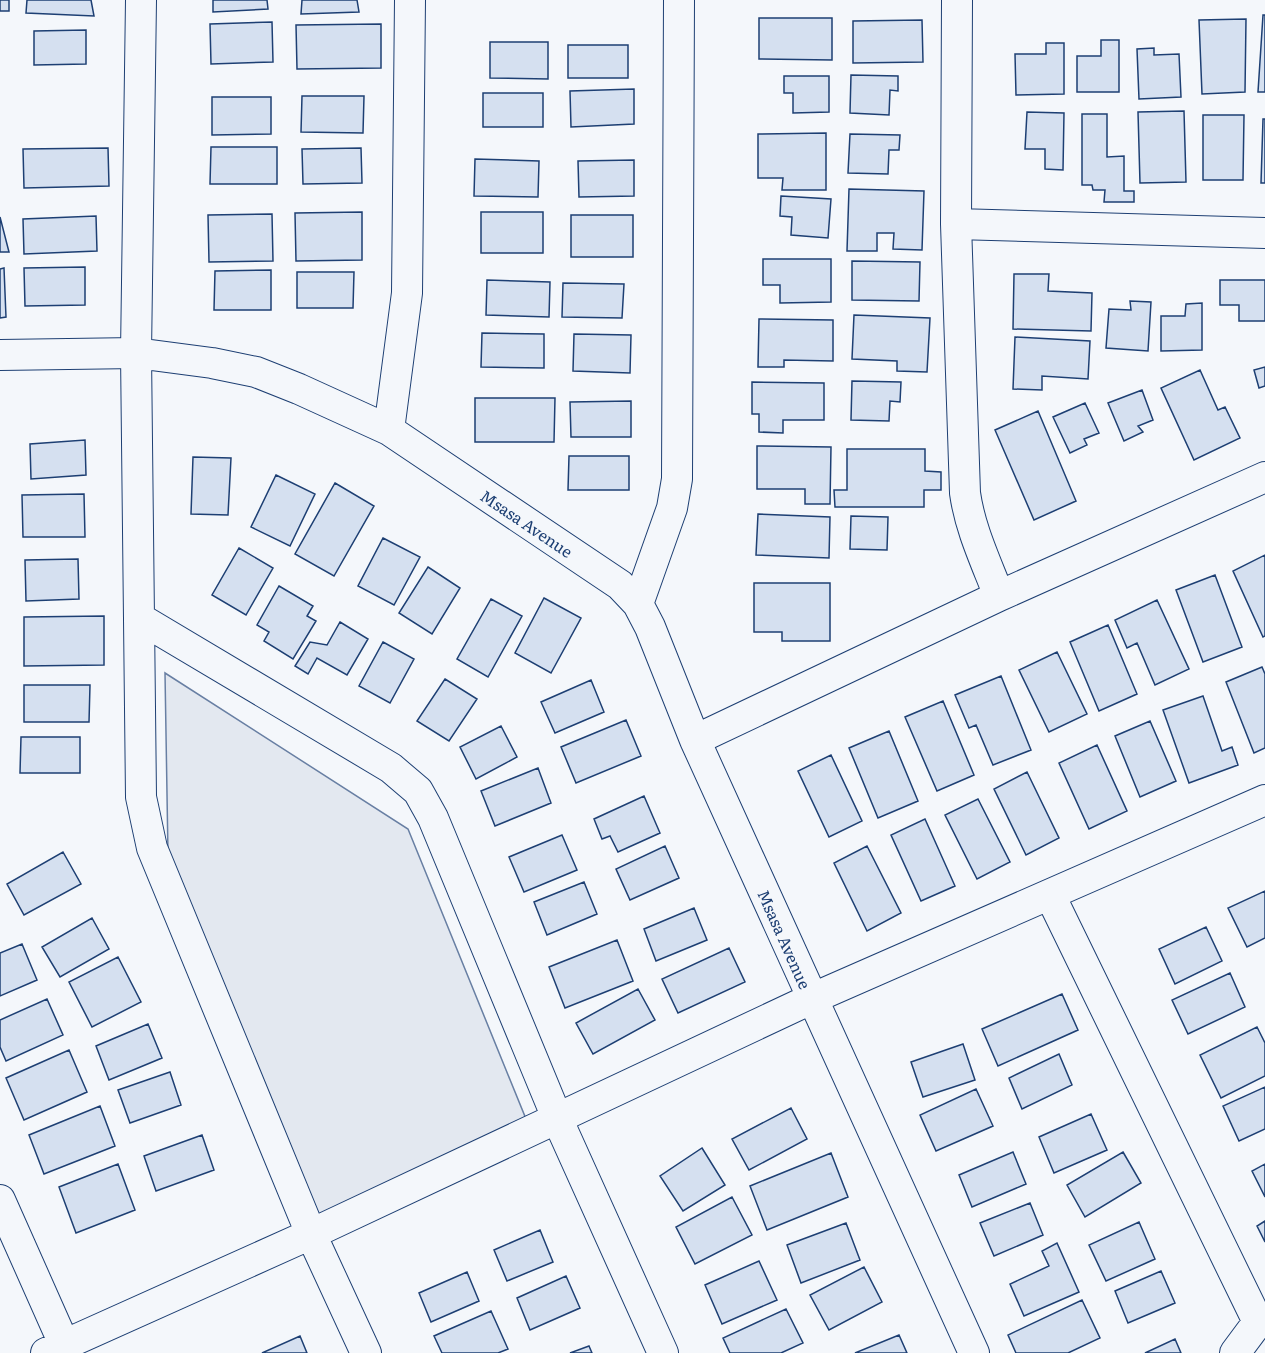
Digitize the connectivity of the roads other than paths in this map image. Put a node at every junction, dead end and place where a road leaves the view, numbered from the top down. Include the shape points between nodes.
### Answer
1 (141, 0) edge
2 (410, 0) edge
3 (679, 0) edge
4 (957, 0) edge
5 (956, 224) junction
6 (1265, 233) edge
7 (136, 353) junction
8 (0, 355) edge
9 (389, 430) junction
10 (1265, 477) edge
11 (999, 596) junction
12 (638, 604) junction
13 (139, 618) junction
14 (695, 740) junction
15 (1265, 800) edge
16 (1050, 895) junction
17 (811, 999) junction
18 (557, 1118) junction
19 (0, 1200) edge
20 (311, 1234) junction
21 (59, 1350) edge
22 (366, 1353) edge
23 (663, 1353) edge
24 (974, 1353) edge
25 (1235, 1353) edge

1 - 7 street
2 - 9 street via 407,293
3 - 12 street via 678,479 672,508
4 - 5 street
5 - 6 street
5 - 11 street via 965,493 974,531
7 - 8 street, Msasa Avenue
7 - 9 street, Msasa Avenue via 256,372
7 - 13 street
9 - 12 street, Msasa Avenue via 620,585
10 - 11 street
11 - 14 street
12 - 14 street, Msasa Avenue
13 - 18 street via 391,768 418,790
13 - 20 street via 141,797 152,848
14 - 17 street, Msasa Avenue
15 - 16 street
16 - 17 street
16 - 25 street via 1258,1322
17 - 18 street
17 - 24 street, Msasa Avenue
18 - 20 street
18 - 23 street
19 - 21 street
20 - 21 street
20 - 22 street

